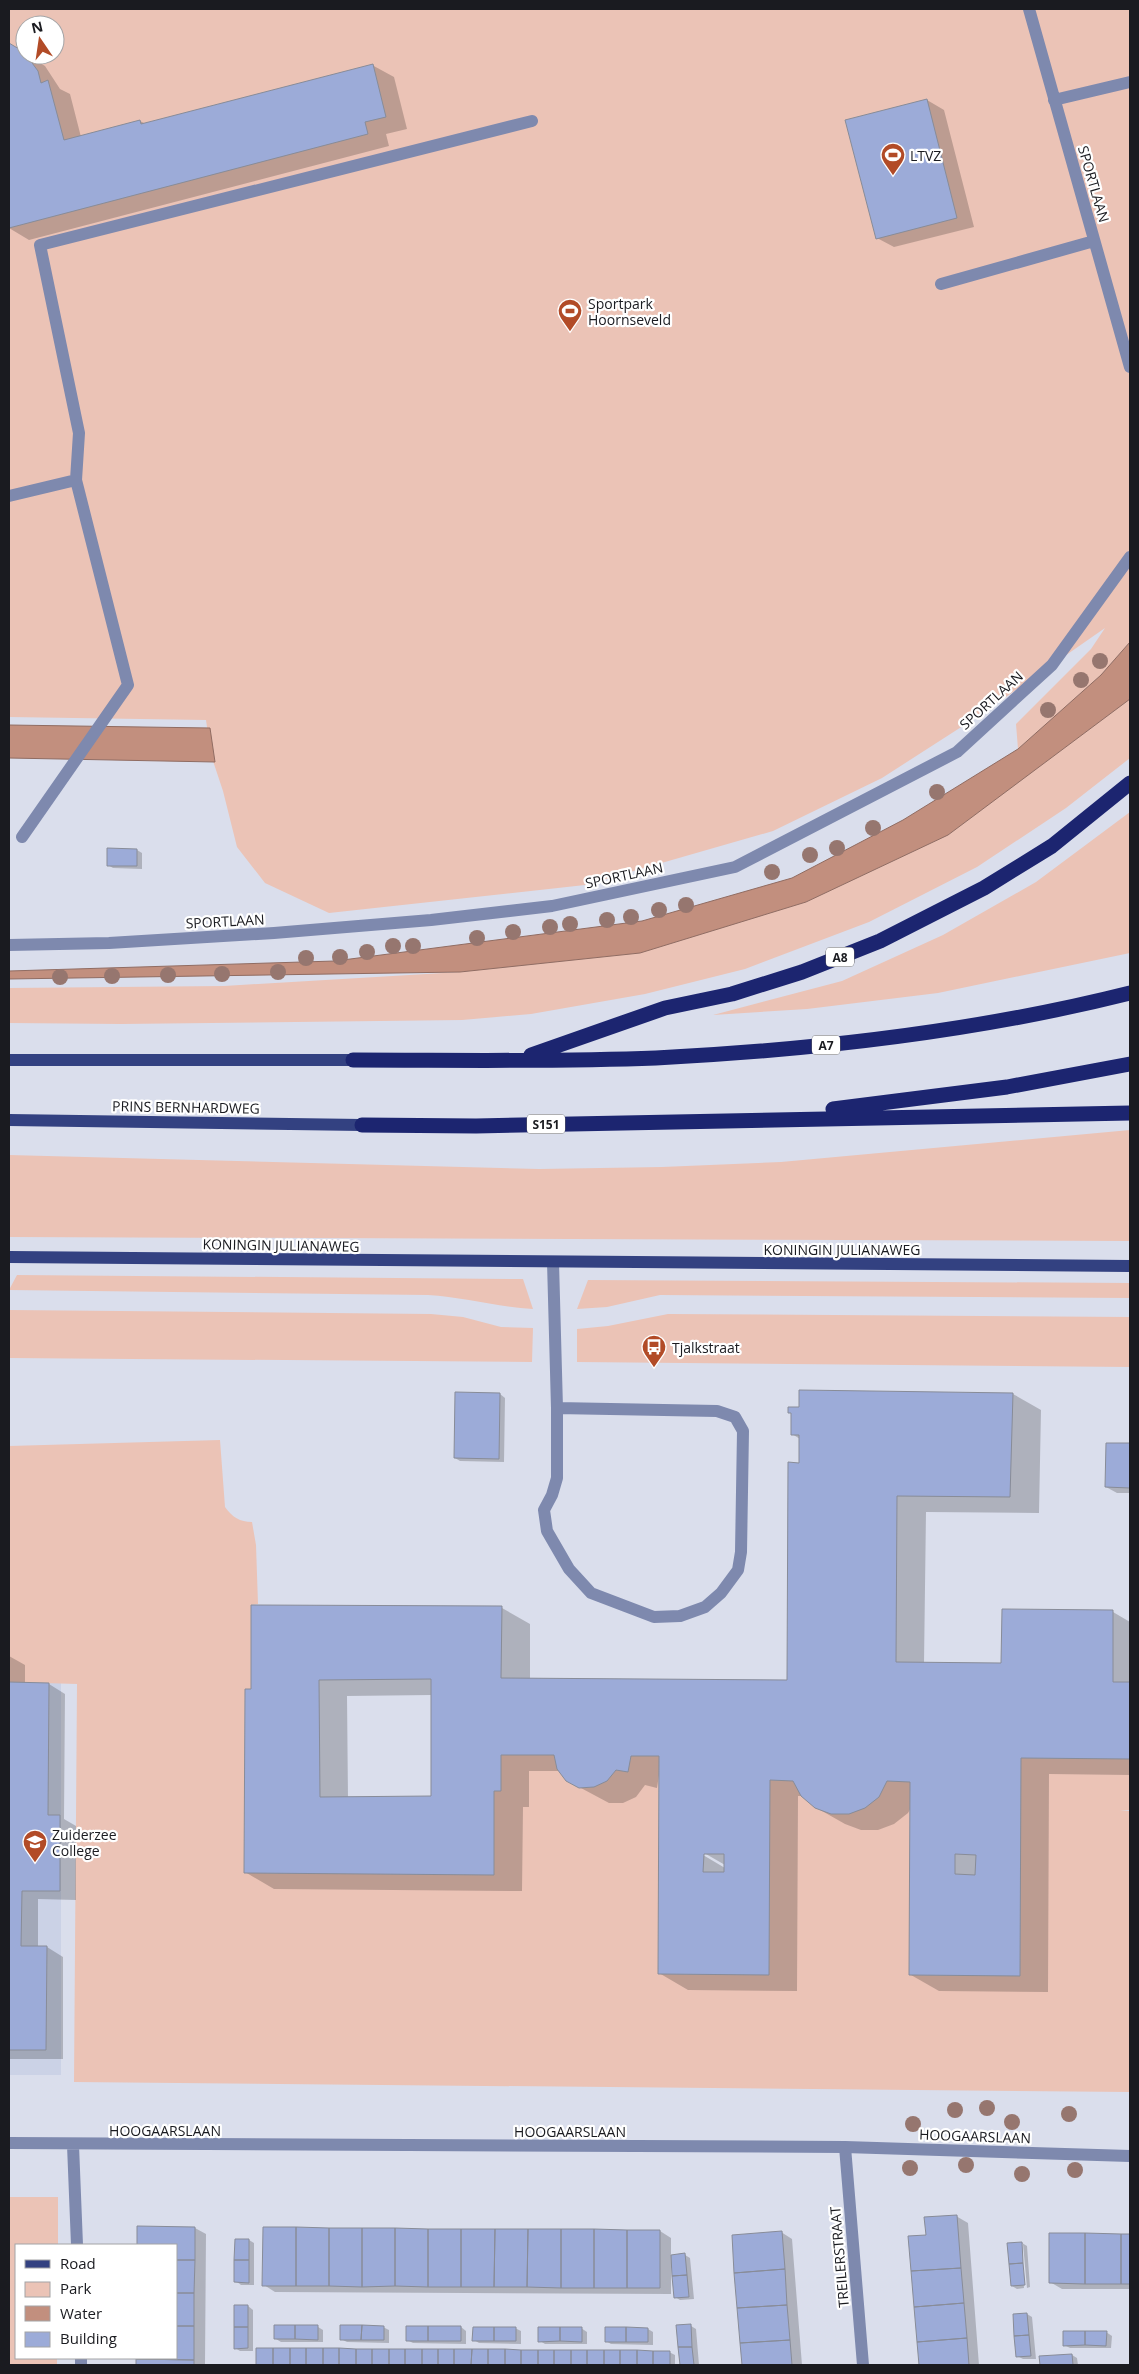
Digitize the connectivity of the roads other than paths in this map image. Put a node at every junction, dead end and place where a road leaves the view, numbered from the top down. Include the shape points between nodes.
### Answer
1 (1029, 9) edge
2 (1130, 82) edge
3 (1054, 100) junction
4 (532, 121) dead end
5 (1094, 241) junction
6 (941, 284) dead end
7 (1130, 368) edge
8 (76, 480) junction
9 (9, 496) edge
10 (1130, 557) edge
11 (1130, 783) edge
12 (22, 837) dead end
13 (9, 945) edge
14 (1130, 993) edge
15 (9, 1060) edge
16 (352, 1060) joint
17 (517, 1060) junction
18 (1130, 1064) edge
19 (1130, 1113) edge
20 (9, 1120) edge
21 (730, 1120) junction
22 (362, 1125) joint
23 (9, 1257) edge
24 (553, 1262) junction
25 (1130, 1266) edge
26 (556, 1408) junction
27 (9, 2143) edge
28 (73, 2145) junction
29 (845, 2147) junction
30 (1130, 2156) edge
31 (77, 2244) edge
32 (863, 2365) edge

1 - 3 street, SPORTLAAN
2 - 3 street
3 - 5 street, SPORTLAAN
4 - 8 street via 40,245 79,433
5 - 6 street
5 - 7 street, SPORTLAAN
8 - 9 street
8 - 12 street via 128,685
10 - 13 street, SPORTLAAN via 1052,665 957,752 735,867 552,906 431,920 265,934
11 - 17 highway, A8 via 1052,846 984,888 880,941 802,972 732,994 665,1008
14 - 17 highway, A7 via 1056,1011 929,1032 798,1048 655,1058
15 - 16 main road
16 - 17 highway
18 - 21 highway via 904,1102
19 - 21 highway
20 - 22 main road, PRINS BERNHARDWEG / S151
21 - 22 highway, S151 via 476,1126
23 - 24 main road, KONINGIN JULIANAWEG
24 - 25 main road, KONINGIN JULIANAWEG
24 - 26 street
26 - 26 street via 556,1478 544,1510 547,1531 570,1569 591,1593 654,1617 680,1616 705,1607 721,1593 738,1570 741,1552 743,1431 735,1417 717,1411
27 - 28 street, HOOGAARSLAAN
28 - 29 street, HOOGAARSLAAN
28 - 31 street
29 - 30 street, HOOGAARSLAAN
29 - 32 street, TREILERSTRAAT

